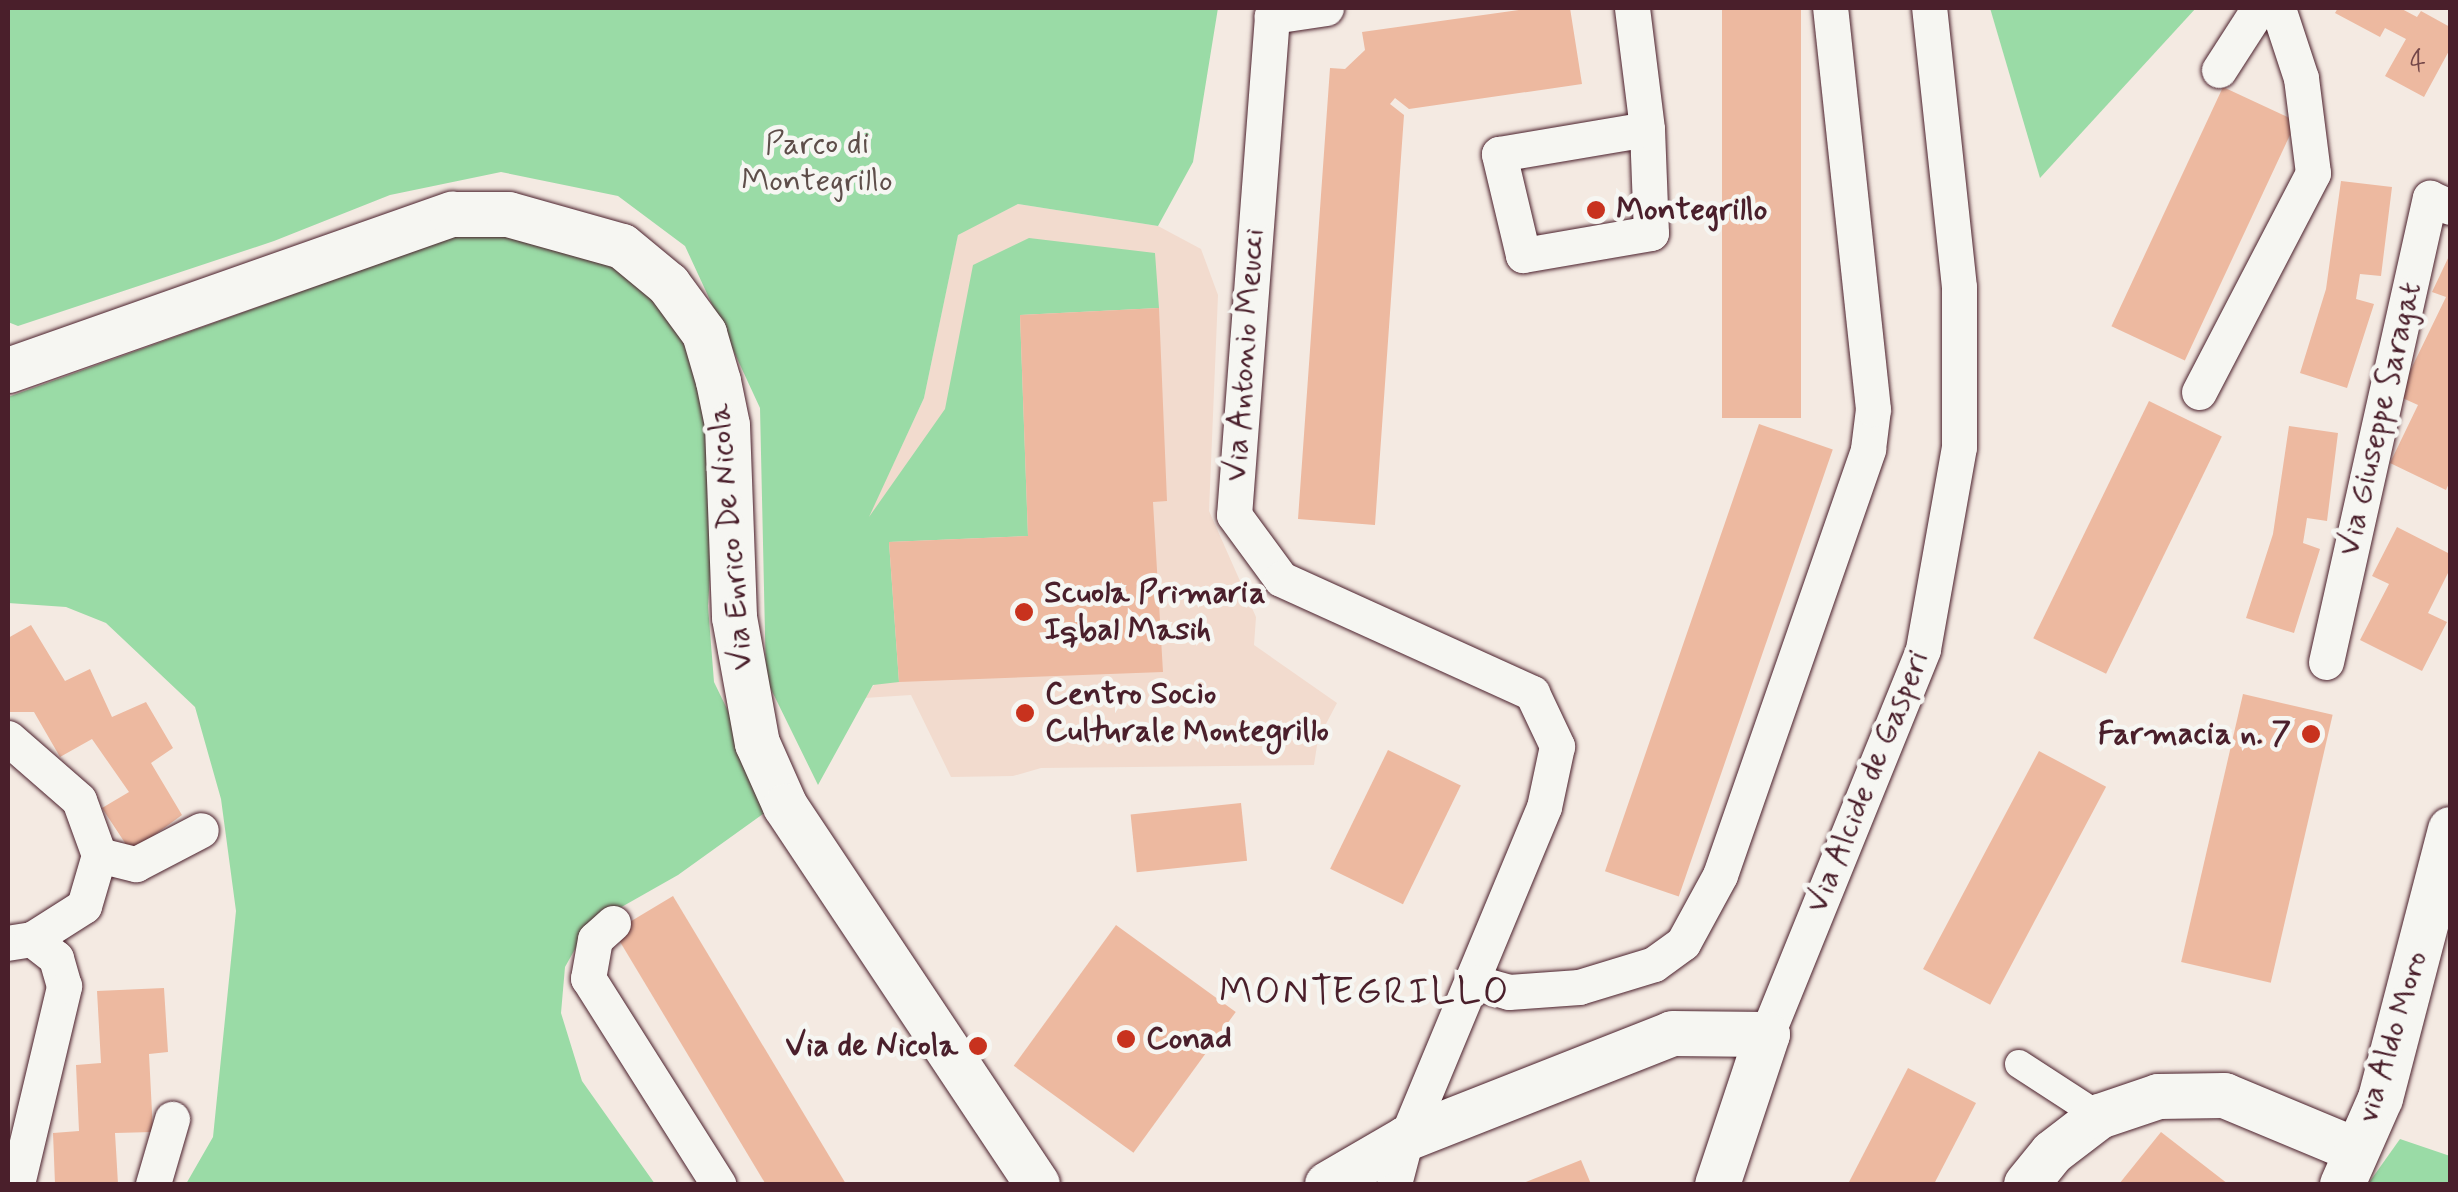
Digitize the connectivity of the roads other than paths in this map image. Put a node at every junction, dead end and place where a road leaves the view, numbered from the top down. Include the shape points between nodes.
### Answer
1 (1326, 8) edge
2 (1632, 8) edge
3 (1830, 8) edge
4 (1929, 8) edge
5 (2259, 8) edge
6 (2278, 8) edge
7 (2219, 70) dead end
8 (1647, 129) junction
9 (2450, 207) edge
10 (8, 370) edge
11 (2199, 392) dead end
12 (2326, 662) dead end
13 (8, 738) edge
14 (2450, 829) edge
15 (201, 830) dead end
16 (99, 855) junction
17 (613, 923) dead end
18 (20, 941) edge
19 (1474, 982) junction
20 (1767, 1034) junction
21 (2019, 1064) dead end
22 (2099, 1116) junction
23 (172, 1119) dead end
24 (1406, 1138) junction
25 (2349, 1167) edge
26 (17, 1184) edge
27 (153, 1184) edge
28 (718, 1184) edge
29 (1036, 1184) edge
30 (1327, 1184) edge
31 (1394, 1184) edge
32 (1717, 1184) edge
33 (2026, 1184) edge

1 - 19 street, Via Antonio Meucci via 1272,16 1234,515 1281,580 1532,693 1558,746 1544,808
2 - 8 street
3 - 19 street via 1874,409 1868,450 1720,875 1684,943 1654,964 1579,987 1509,992
4 - 20 street, Via Alcide de Gasperi via 1959,287 1958,447 1923,649
5 - 7 street
6 - 11 street via 2300,78 2313,173
8 - 8 street via 1651,233 1524,255 1499,154
9 - 12 street, Via Giuseppe Saragat via 2430,198
10 - 29 street, Via Enrico De Nicola via 452,214 508,214 622,246 668,284 704,333 718,381 727,425 736,632 757,743 785,806
13 - 16 street via 79,800
14 - 25 street, via Aldo Moro via 2380,1098
15 - 16 street via 136,864
16 - 18 street via 84,906
17 - 28 street via 595,939 588,978
18 - 26 street via 56,958 64,986
19 - 24 street, Via Antonio Meucci
20 - 24 street via 1672,1033
20 - 32 street, Via Alcide de Gasperi
21 - 22 street
22 - 25 street via 2158,1096 2224,1096
22 - 33 street via 2052,1152
23 - 27 street
24 - 30 street
24 - 31 street

